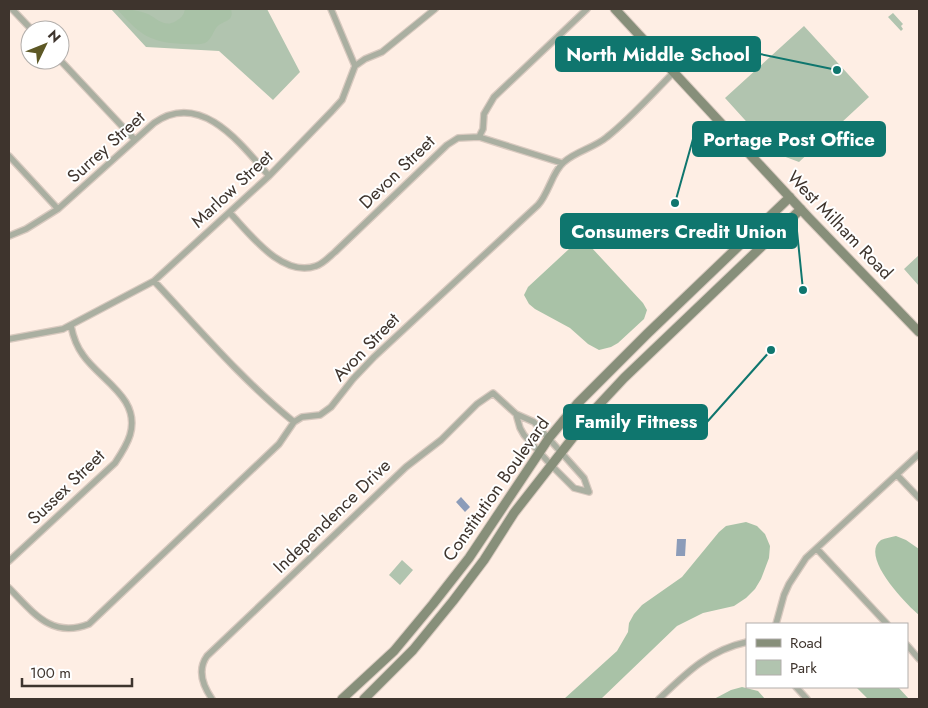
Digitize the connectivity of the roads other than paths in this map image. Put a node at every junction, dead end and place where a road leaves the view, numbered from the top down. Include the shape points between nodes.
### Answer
1 (12, 9) edge
2 (331, 9) edge
3 (435, 9) edge
4 (587, 9) edge
5 (616, 9) edge
6 (22, 20) edge
7 (355, 66) junction
8 (69, 70) edge
9 (674, 72) junction
10 (479, 137) junction
11 (135, 140) junction
12 (9, 156) edge
13 (562, 163) junction
14 (269, 176) junction
15 (790, 197) junction
16 (58, 209) junction
17 (801, 209) junction
18 (230, 213) junction
19 (9, 236) edge
20 (154, 282) junction
21 (71, 326) junction
22 (919, 332) edge
23 (9, 339) edge
24 (516, 414) junction
25 (294, 422) junction
26 (550, 438) junction
27 (540, 452) junction
28 (561, 452) junction
29 (919, 454) edge
30 (551, 465) junction
31 (898, 475) junction
32 (919, 498) edge
33 (817, 548) junction
34 (9, 561) edge
35 (9, 588) edge
36 (776, 623) edge
37 (886, 623) edge
38 (746, 642) edge
39 (908, 647) edge
40 (919, 659) edge
41 (797, 688) edge
42 (212, 699) edge
43 (342, 699) edge
44 (364, 699) edge
45 (659, 699) edge
46 (807, 699) edge

1 - 6 street
2 - 7 street
3 - 7 street via 382,52
4 - 10 street via 494,97 484,114
5 - 9 street, West Milham Road
7 - 14 street, Marlow Street via 342,100
8 - 11 street
9 - 13 street via 608,137
9 - 15 street, West Milham Road
10 - 13 street
10 - 18 street, Devon Street via 458,138 447,145 335,252 310,268 280,262
11 - 14 street, Surrey Street via 162,117 196,114 226,130
11 - 16 street, Surrey Street
12 - 16 street
13 - 25 street, Avon Street via 538,205 374,357 330,407 320,415 302,417
14 - 18 street, Marlow Street
15 - 17 street, West Milham Road
15 - 26 street, Constitution Boulevard via 577,404
16 - 19 street, Surrey Street
17 - 22 street, West Milham Road
17 - 28 street, Constitution Boulevard via 624,378
18 - 20 street, Marlow Street
20 - 21 street, Marlow Street
20 - 25 street via 249,382
21 - 23 street, Marlow Street
21 - 34 street, Sussex Street via 83,355 126,402 132,422 130,434 115,463
24 - 26 street, Independence Drive via 534,422
24 - 27 street, Independence Drive via 520,428
24 - 42 street, Independence Drive via 494,393 477,404 441,440 406,467 207,656 202,666 202,677
25 - 35 street via 278,444 89,624 71,629 56,628 44,622
26 - 27 street, Constitution Boulevard
26 - 28 street, Independence Drive
27 - 30 street, Independence Drive
27 - 43 street, Constitution Boulevard via 469,558 433,604 394,651
28 - 30 street, Constitution Boulevard
28 - 30 street, Independence Drive via 584,478 589,492 574,488
29 - 31 street
30 - 44 street, Constitution Boulevard via 453,602 413,650
31 - 32 street
31 - 33 street
33 - 36 street via 806,558 789,584
33 - 37 street
38 - 45 street via 717,652 693,667
39 - 40 street
41 - 46 street

